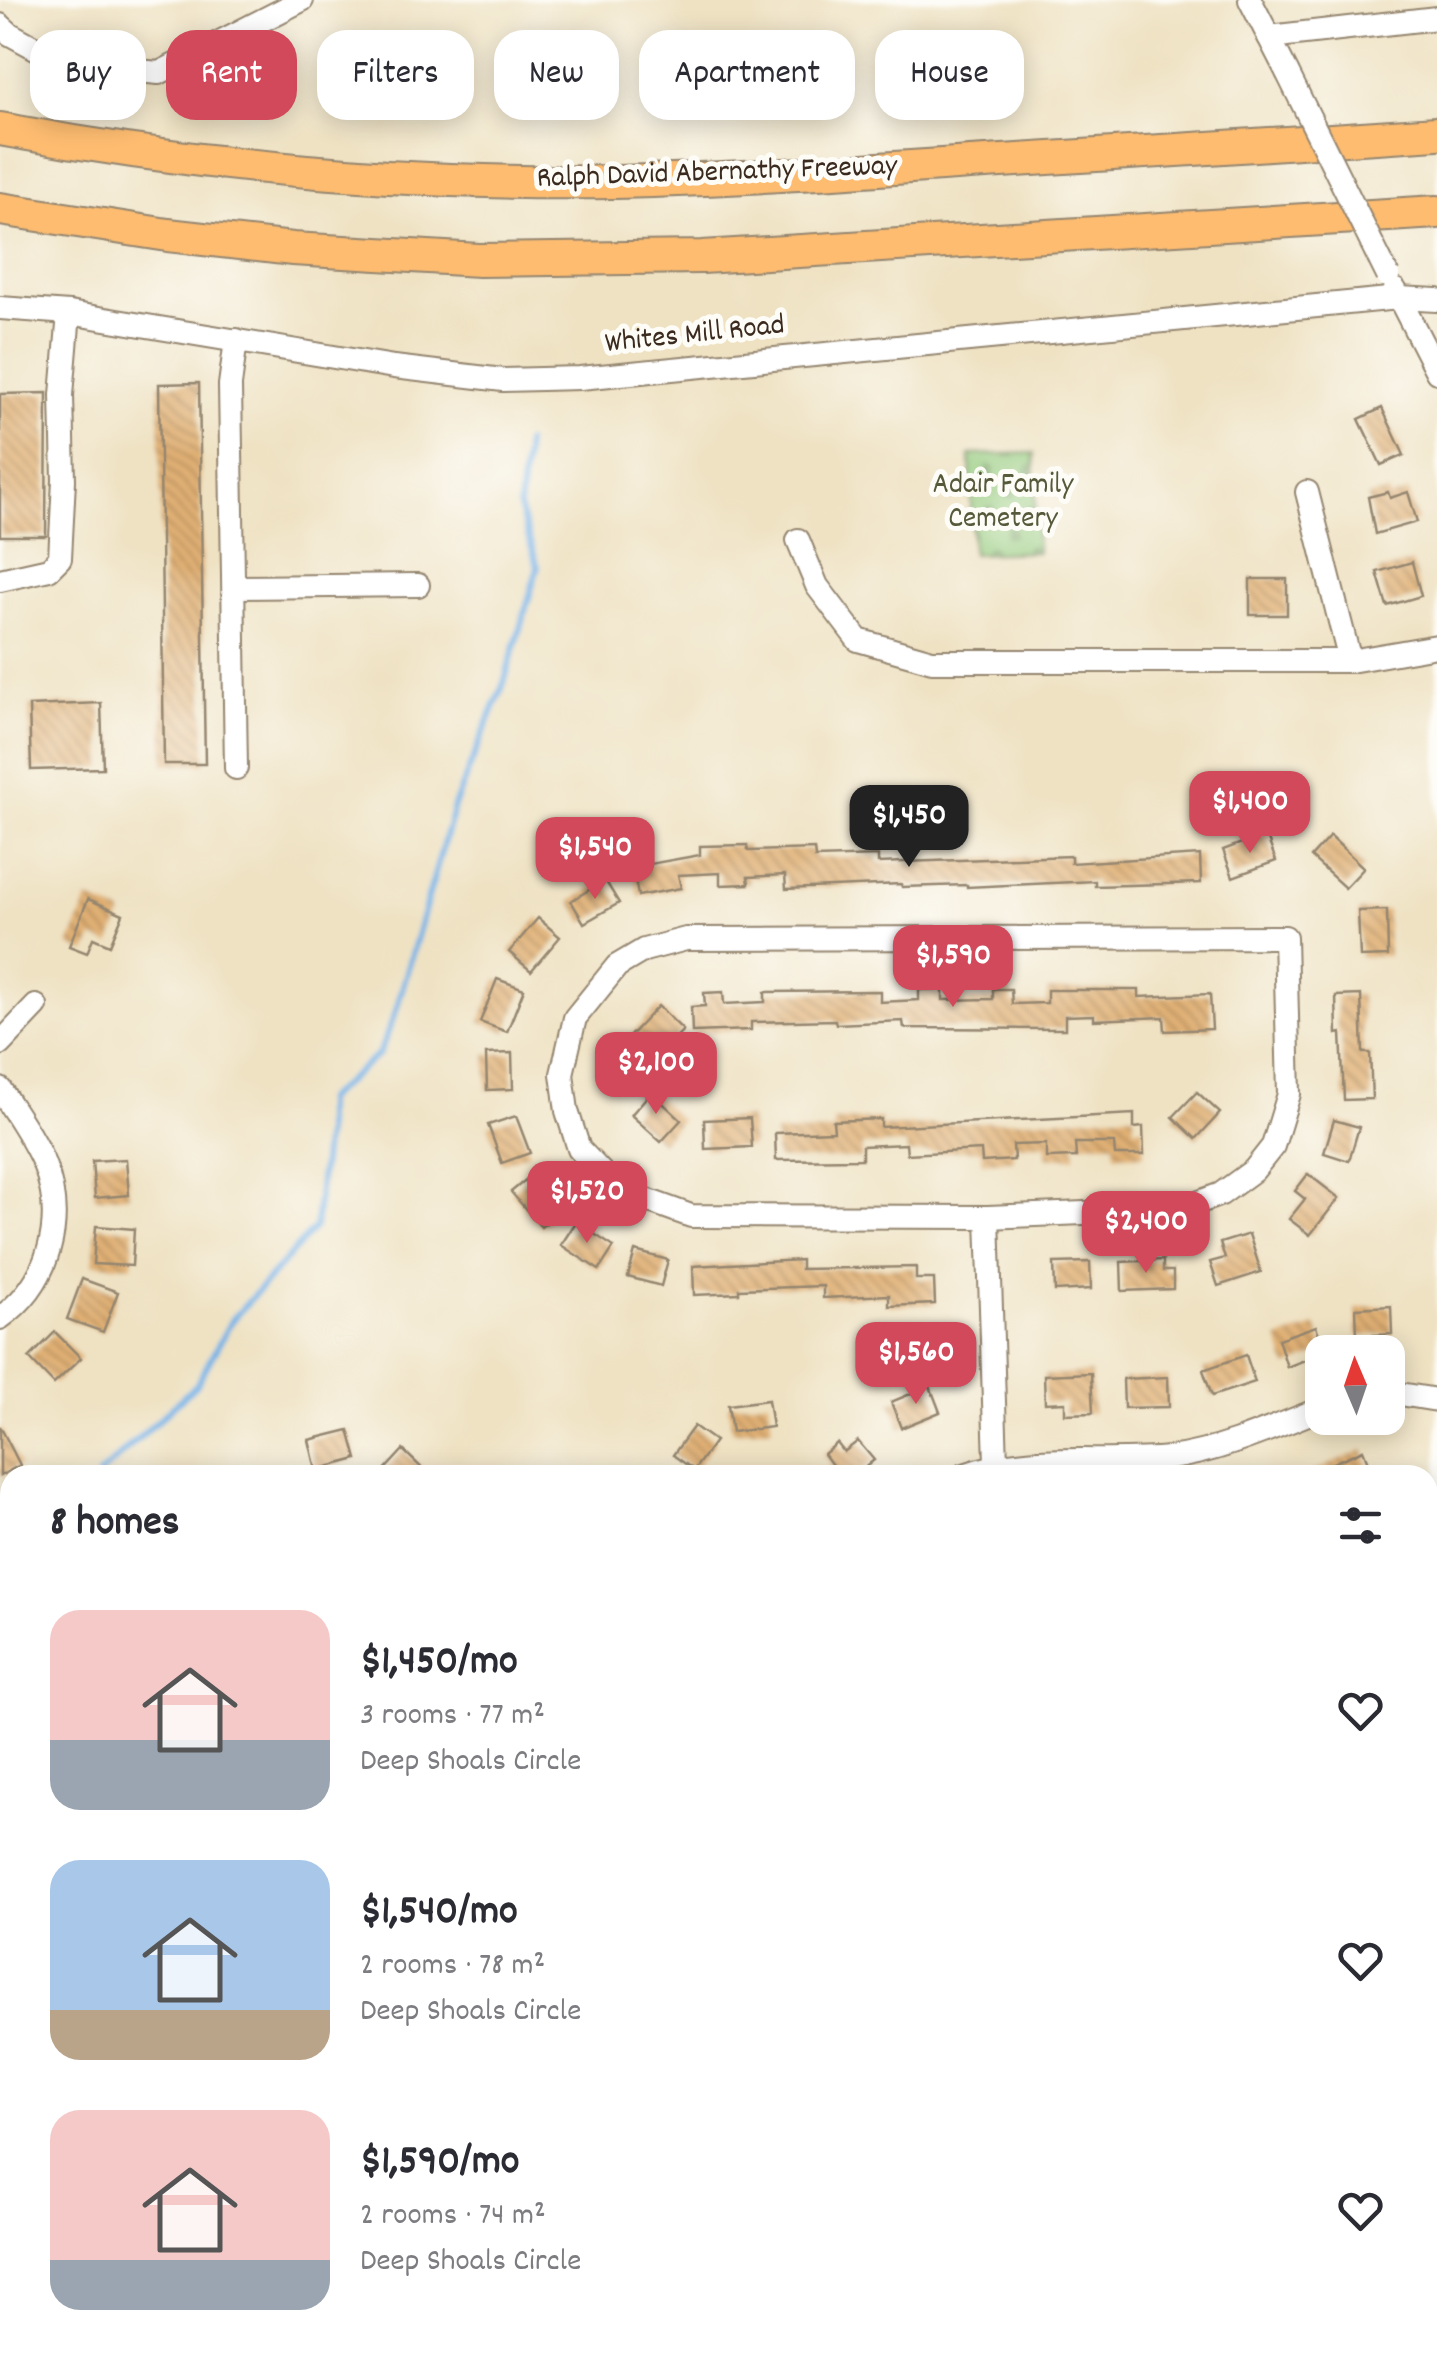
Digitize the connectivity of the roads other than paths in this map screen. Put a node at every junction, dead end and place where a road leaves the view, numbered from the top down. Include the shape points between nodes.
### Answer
1 (302, 0) edge
2 (1250, 0) edge
3 (1437, 18) edge
4 (0, 25) edge
5 (1269, 37) junction
6 (0, 130) edge
7 (1437, 134) edge
8 (0, 209) edge
9 (1437, 212) edge
10 (1399, 298) junction
11 (1437, 300) edge
12 (0, 308) edge
13 (69, 313) junction
14 (236, 340) junction
15 (1437, 372) edge
16 (1307, 492) dead end
17 (798, 540) dead end
18 (0, 580) edge
19 (418, 585) dead end
20 (234, 587) junction
21 (1437, 646) edge
22 (1350, 662) junction
23 (236, 768) dead end
24 (36, 1006) dead end
25 (0, 1044) edge
26 (0, 1089) edge
27 (988, 1217) junction
28 (0, 1318) edge
29 (1405, 1395) edge
30 (1437, 1400) edge
31 (1305, 1415) edge
32 (996, 1463) junction
33 (991, 1465) edge

1 - 4 street via 159,73 96,68 43,52
2 - 5 street
3 - 5 street
5 - 10 street, bridge
6 - 7 highway, Ralph David Abernathy Freeway via 284,169 614,182
8 - 9 highway via 168,236 479,260 702,257
10 - 11 street, Whites Mill Road
10 - 14 street, Whites Mill Road via 580,378 503,380
10 - 15 street
12 - 13 street, Whites Mill Road
13 - 14 street, Whites Mill Road
13 - 18 street via 60,558 49,569
14 - 20 street via 230,385
16 - 22 street
17 - 22 street via 816,586 858,640 932,661
19 - 20 street
20 - 23 street
21 - 22 street
24 - 25 street
26 - 28 street via 44,1162 54,1220 34,1285
27 - 27 street via 1182,1209 1221,1194 1254,1170 1273,1146 1288,1094 1285,937 686,939 644,950 618,966 575,1018 562,1074 579,1150 632,1194 690,1216
27 - 32 street
29 - 30 street
31 - 32 street via 1172,1458
32 - 33 street

